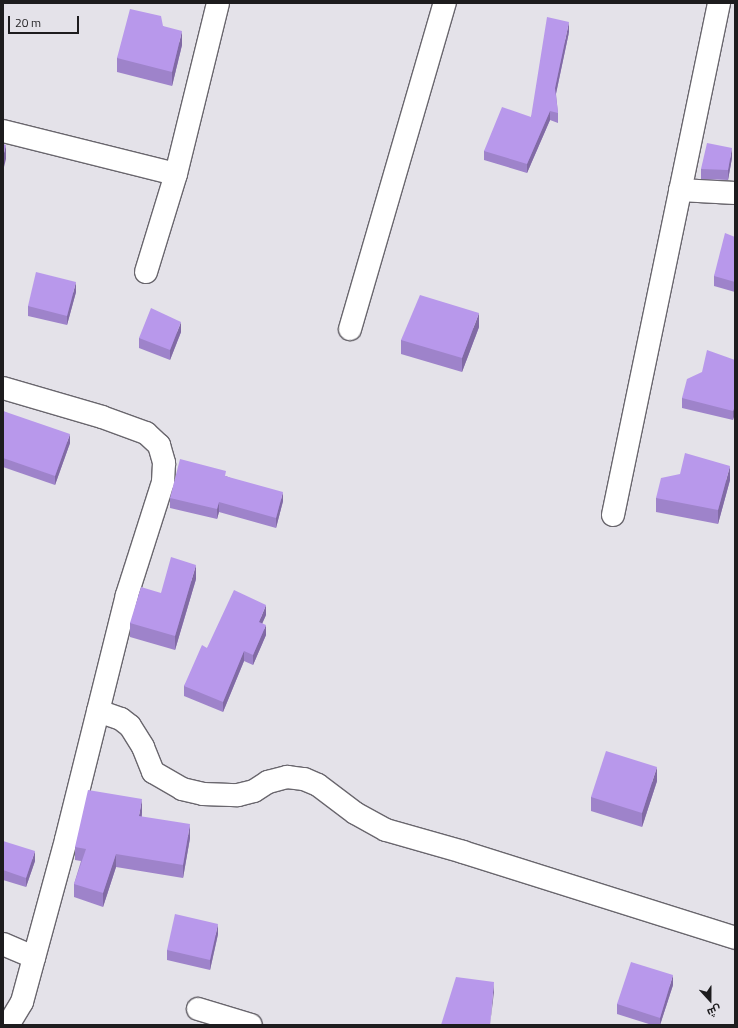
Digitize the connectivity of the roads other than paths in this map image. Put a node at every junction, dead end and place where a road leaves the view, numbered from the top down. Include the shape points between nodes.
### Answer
1 (218, 3) edge
2 (446, 3) edge
3 (719, 3) edge
4 (3, 131) edge
5 (176, 174) junction
6 (680, 190) junction
7 (735, 193) edge
8 (146, 272) dead end
9 (350, 329) dead end
10 (3, 388) edge
11 (613, 515) dead end
12 (98, 711) junction
13 (735, 938) edge
14 (3, 944) edge
15 (34, 957) junction
16 (198, 1009) dead end
17 (7, 1023) edge
18 (251, 1025) edge

1 - 5 street
2 - 9 street
3 - 6 street
4 - 5 street
5 - 8 street
6 - 7 street
6 - 11 street
10 - 12 street via 102,417 146,433 159,445 163,454 163,482 127,595
12 - 13 street via 121,719 130,726 143,747 153,772 182,789 203,794 238,795 287,777 304,779 318,785 355,813 386,830
12 - 15 street
14 - 15 street
15 - 17 street via 22,1002
16 - 18 street

